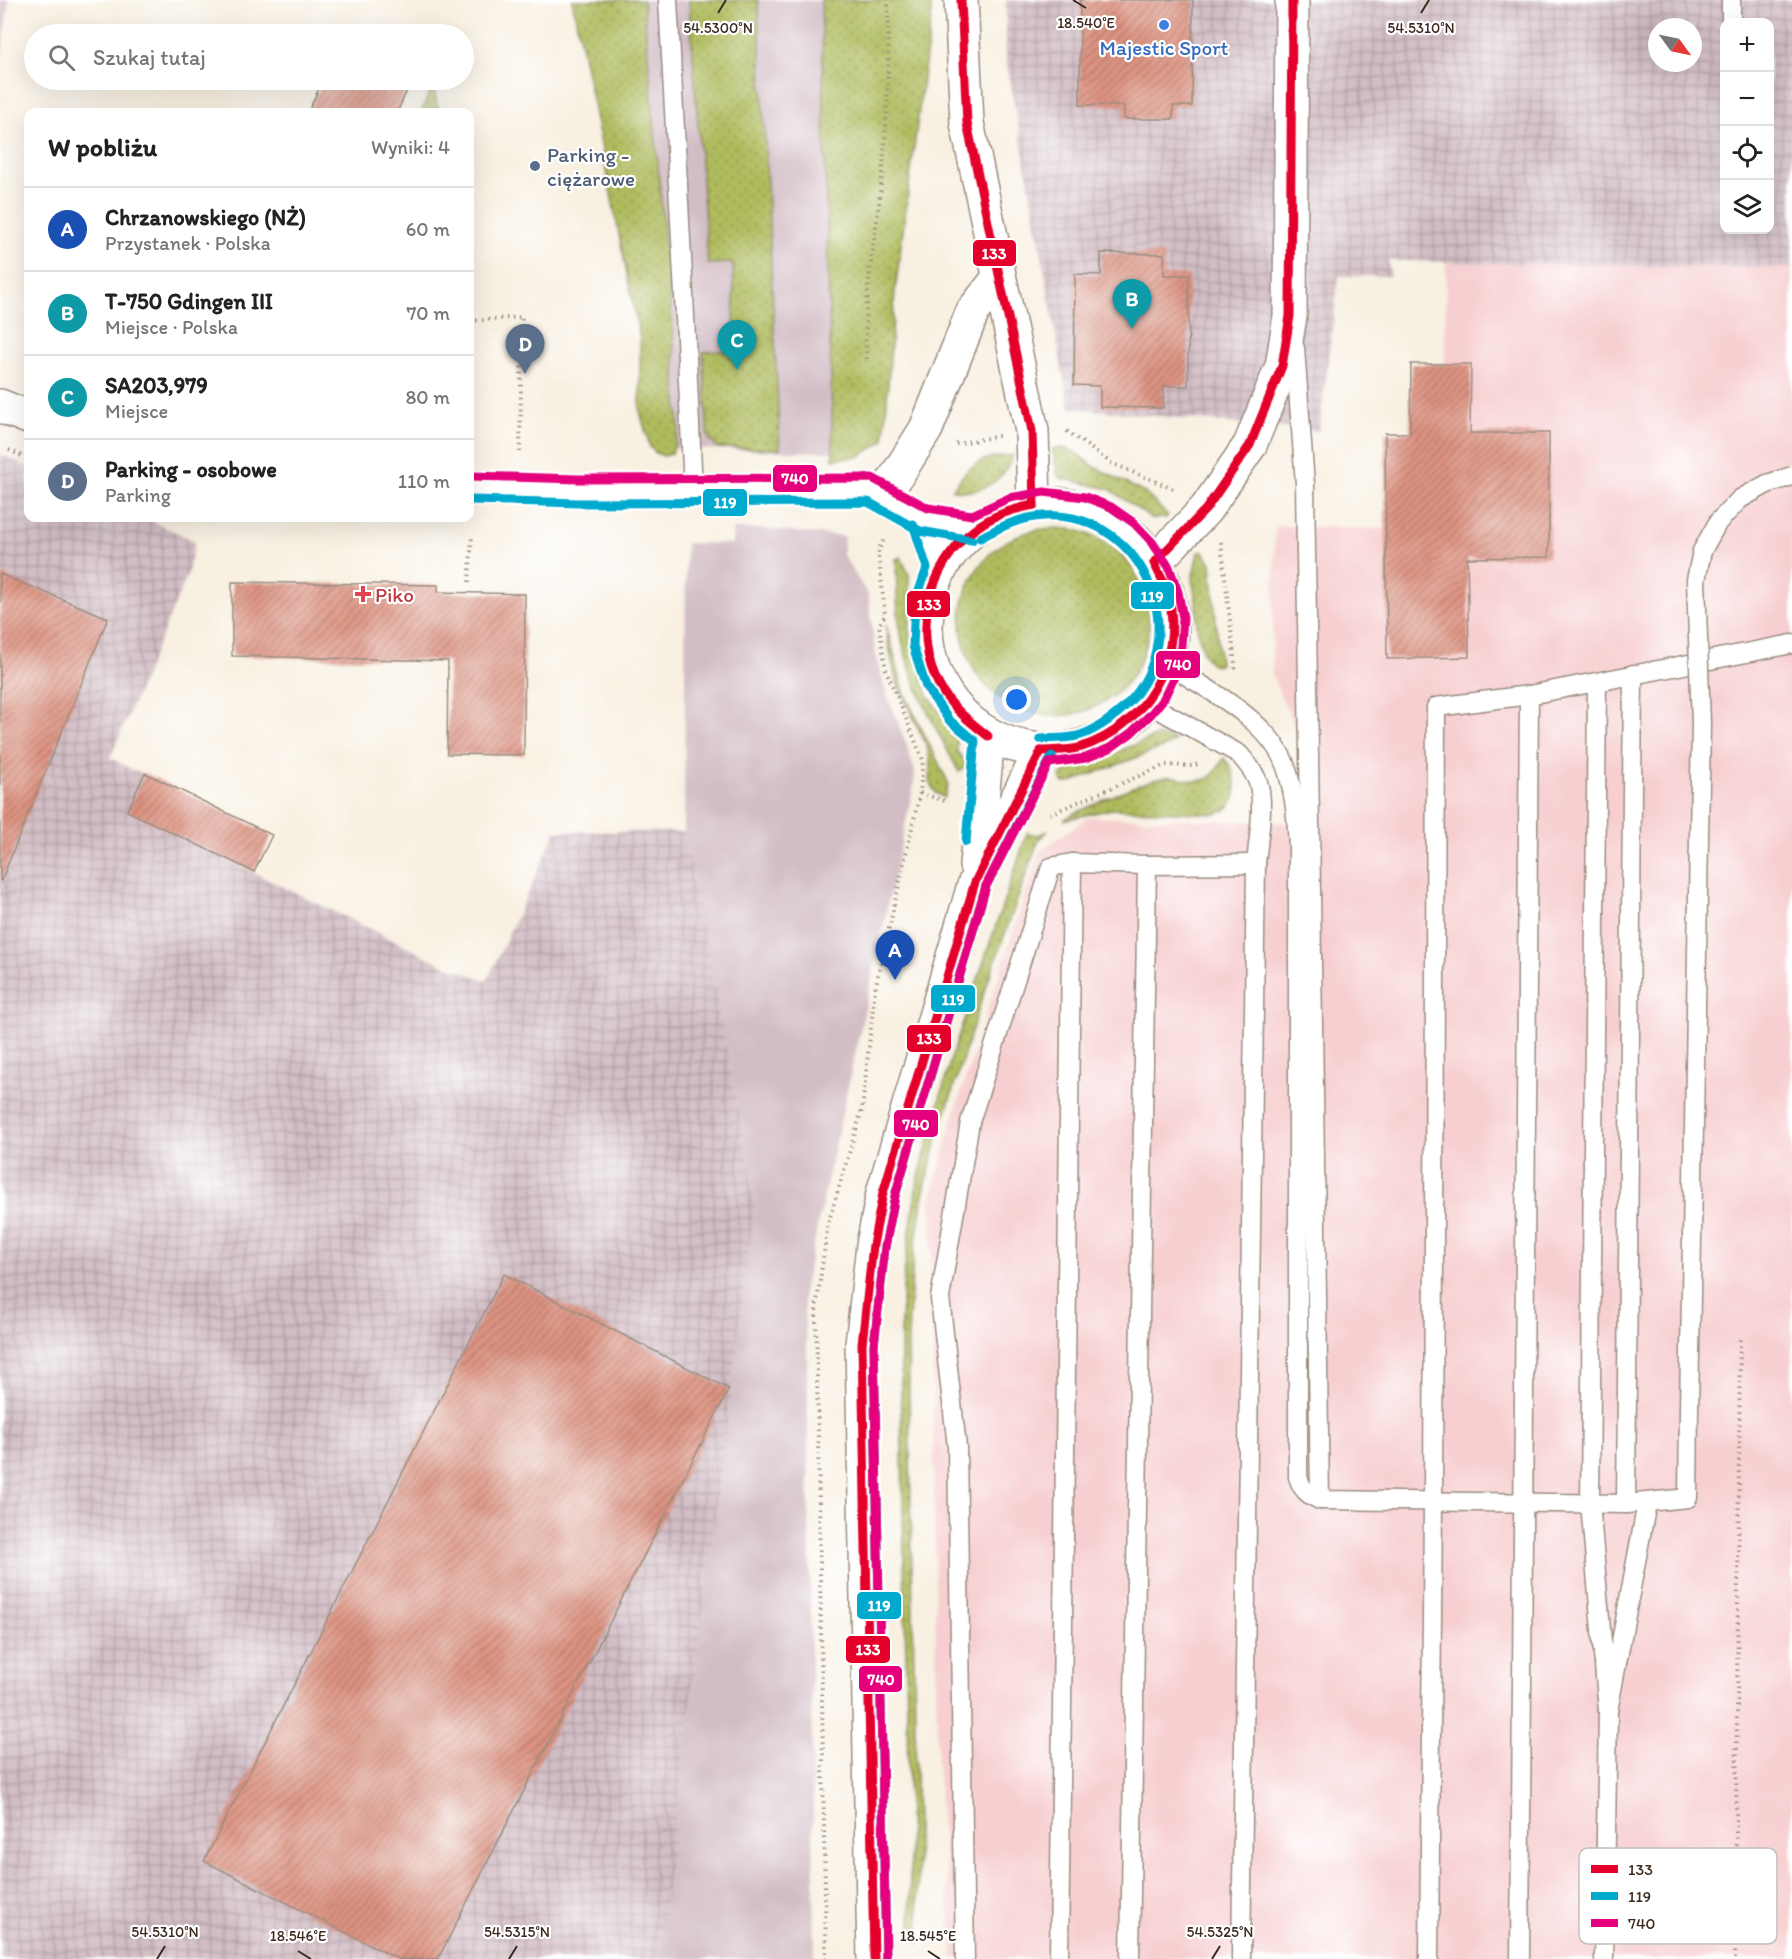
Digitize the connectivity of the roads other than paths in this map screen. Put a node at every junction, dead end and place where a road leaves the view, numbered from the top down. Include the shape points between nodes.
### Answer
1 (668, 0) edge
2 (961, 0) edge
3 (1292, 0) edge
4 (1731, 0) edge
5 (1731, 18) edge
6 (999, 278) junction
7 (1290, 281) junction
8 (0, 406) edge
9 (24, 415) edge
10 (1792, 476) edge
11 (474, 488) edge
12 (693, 490) junction
13 (884, 496) junction
14 (1034, 505) junction
15 (924, 520) junction
16 (974, 528) junction
17 (1154, 563) junction
18 (940, 568) junction
19 (1792, 644) edge
20 (1167, 663) junction
21 (1633, 674) junction
22 (1597, 683) junction
23 (1529, 695) junction
24 (1147, 703) junction
25 (988, 736) junction
26 (1041, 751) junction
27 (1072, 863) junction
28 (1256, 864) junction
29 (1147, 865) junction
30 (975, 882) junction
31 (1320, 1500) junction
32 (1433, 1502) junction
33 (1524, 1502) junction
34 (1590, 1503) junction
35 (1647, 1503) junction
36 (1626, 1504) junction
37 (1608, 1711) junction
38 (1606, 1848) edge
39 (1605, 1944) edge
40 (874, 1959) edge
41 (965, 1959) edge
42 (1059, 1959) edge
43 (1130, 1959) edge
44 (1241, 1959) edge
45 (1429, 1959) edge
46 (1520, 1959) edge
47 (1605, 1959) edge

1 - 12 lane
2 - 6 main road via 967,123
3 - 7 main road
4 - 5 lane
6 - 13 main road via 974,311 926,429
6 - 14 main road via 1032,430
7 - 17 main road via 1290,316 1282,366 1250,445 1206,509
7 - 31 lane via 1305,484
8 - 9 main road
10 - 35 lane, bridge via 1740,499 1718,522 1702,551 1696,580 1701,724 1688,1498
11 - 12 main road
12 - 13 main road via 871,490
13 - 15 main road
14 - 16 main road via 994,516
14 - 17 main road via 1076,507 1107,519 1134,537
15 - 16 main road
15 - 18 main road
16 - 18 main road
17 - 20 main road via 1168,595 1173,629
18 - 25 main road via 927,604 926,643 936,680 958,712
19 - 21 lane
20 - 24 main road
20 - 31 lane via 1258,726 1286,765 1291,785 1298,849 1298,1477 1302,1488
21 - 22 lane
21 - 36 lane
22 - 23 lane
22 - 34 lane
23 - 32 lane via 1436,707
23 - 33 lane
24 - 26 main road via 1118,730 1099,739 1081,747
24 - 28 lane via 1239,754 1250,767 1260,798
25 - 26 main road via 1014,747
25 - 30 main road
26 - 30 main road
27 - 29 lane
27 - 41 lane via 1051,867 970,1122 940,1298 957,1447
27 - 42 lane
28 - 29 lane
28 - 44 lane
29 - 43 lane
30 - 40 main road via 883,1193 862,1344
31 - 32 lane
32 - 33 lane
32 - 45 lane
33 - 34 lane
33 - 46 lane
34 - 36 lane
34 - 37 lane
35 - 36 lane
35 - 37 lane
37 - 38 lane
39 - 47 lane

